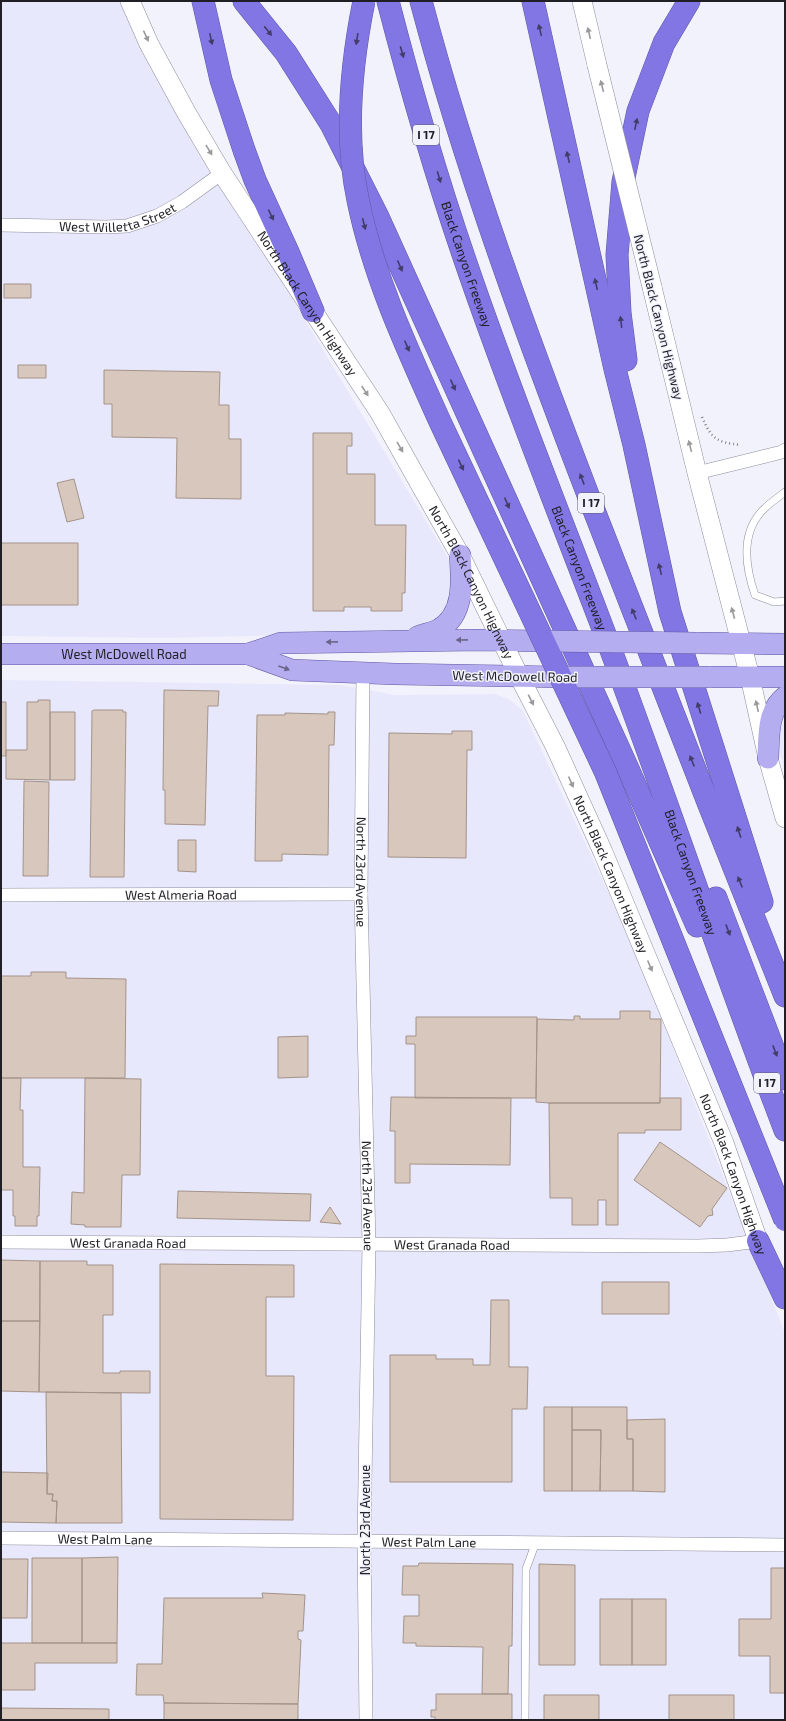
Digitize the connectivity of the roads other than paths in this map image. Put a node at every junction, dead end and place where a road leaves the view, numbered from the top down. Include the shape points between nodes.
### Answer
1 (130, 1) edge
2 (203, 1) edge
3 (244, 1) edge
4 (364, 1) edge
5 (388, 1) edge
6 (421, 1) edge
7 (533, 1) edge
8 (582, 1) edge
9 (689, 1) edge
10 (222, 173) junction
11 (1, 225) edge
12 (313, 311) junction
13 (492, 337) junction
14 (634, 445) junction
15 (785, 450) edge
16 (697, 473) junction
17 (785, 492) edge
18 (460, 555) junction
19 (785, 601) edge
20 (501, 640) junction
21 (405, 641) junction
22 (742, 644) junction
23 (785, 644) edge
24 (1, 654) edge
25 (248, 654) junction
26 (363, 673) junction
27 (519, 676) junction
28 (750, 677) junction
29 (785, 677) edge
30 (785, 697) edge
31 (768, 758) junction
32 (785, 818) edge
33 (361, 894) junction
34 (1, 895) edge
35 (785, 975) edge
36 (785, 996) edge
37 (749, 1037) junction
38 (785, 1079) edge
39 (785, 1130) edge
40 (785, 1220) edge
41 (758, 1241) junction
42 (1, 1242) edge
43 (369, 1245) junction
44 (785, 1298) edge
45 (785, 1312) edge
46 (1, 1538) edge
47 (364, 1540) junction
48 (536, 1542) junction
49 (785, 1544) edge
50 (366, 1720) edge
51 (525, 1720) edge

1 -> 10 main road, North Black Canyon Highway via 182,105
2 -> 12 highway via 219,73 254,180
3 -> 37 highway via 286,53 331,124 378,217 629,771 708,952
4 -> 40 highway, bridge via 355,51 350,125 357,198 378,273 439,419 605,771
5 -> 13 highway, Black Canyon Freeway / I 17 via 421,120
36 -> 6 highway, I 17 via 630,603 527,331 483,207
14 -> 7 highway
16 -> 8 main road, North Black Canyon Highway, bridge
14 -> 9 highway via 620,313 617,255 623,182 638,111 664,43
10 - 11 street, West Willetta Street via 163,213 127,226
10 - 12 main road, North Black Canyon Highway
12 -> 18 main road, North Black Canyon Highway via 380,413
13 - 37 highway, Black Canyon Freeway / I 17 via 603,630
13 -> 38 highway via 506,346 523,388
35 -> 14 highway via 670,612
15 - 16 street
22 -> 16 main road, North Black Canyon Highway
17 - 19 lane via 764,508 752,524 747,540 748,573 754,596 774,602
18 - 20 main road, North Black Canyon Highway
18 - 21 main road via 461,593 456,611 437,630
20 -> 21 main road, West McDowell Road
20 - 22 main road, West McDowell Road, bridge
20 - 27 main road, North Black Canyon Highway
21 -> 25 main road, West McDowell Road via 281,643
22 - 23 main road, West McDowell Road
22 - 28 main road, North Black Canyon Highway
24 - 25 main road, West McDowell Road
25 -> 26 main road, West McDowell Road via 292,670
26 - 27 main road, West McDowell Road
26 - 33 street, North 23rd Avenue
27 - 28 main road, West McDowell Road, bridge
27 -> 41 main road, North Black Canyon Highway via 555,746 603,852 724,1143
28 - 29 main road, West McDowell Road
31 -> 28 main road, North Black Canyon Highway
30 - 31 main road via 777,705 772,719
31 - 32 main road, North Black Canyon Highway
33 - 34 street, West Almeria Road
33 - 43 street, North 23rd Avenue
37 - 39 highway, Black Canyon Freeway / I 17
41 - 43 street, West Granada Road via 698,1246
41 - 44 highway
41 - 45 main road, North Black Canyon Highway
42 - 43 street, West Granada Road
43 - 47 street, North 23rd Avenue
46 - 47 street, West Palm Lane
47 - 48 street, West Palm Lane
47 - 50 street, North 23rd Avenue
48 - 49 street, West Palm Lane
48 - 51 lane via 526,1569

